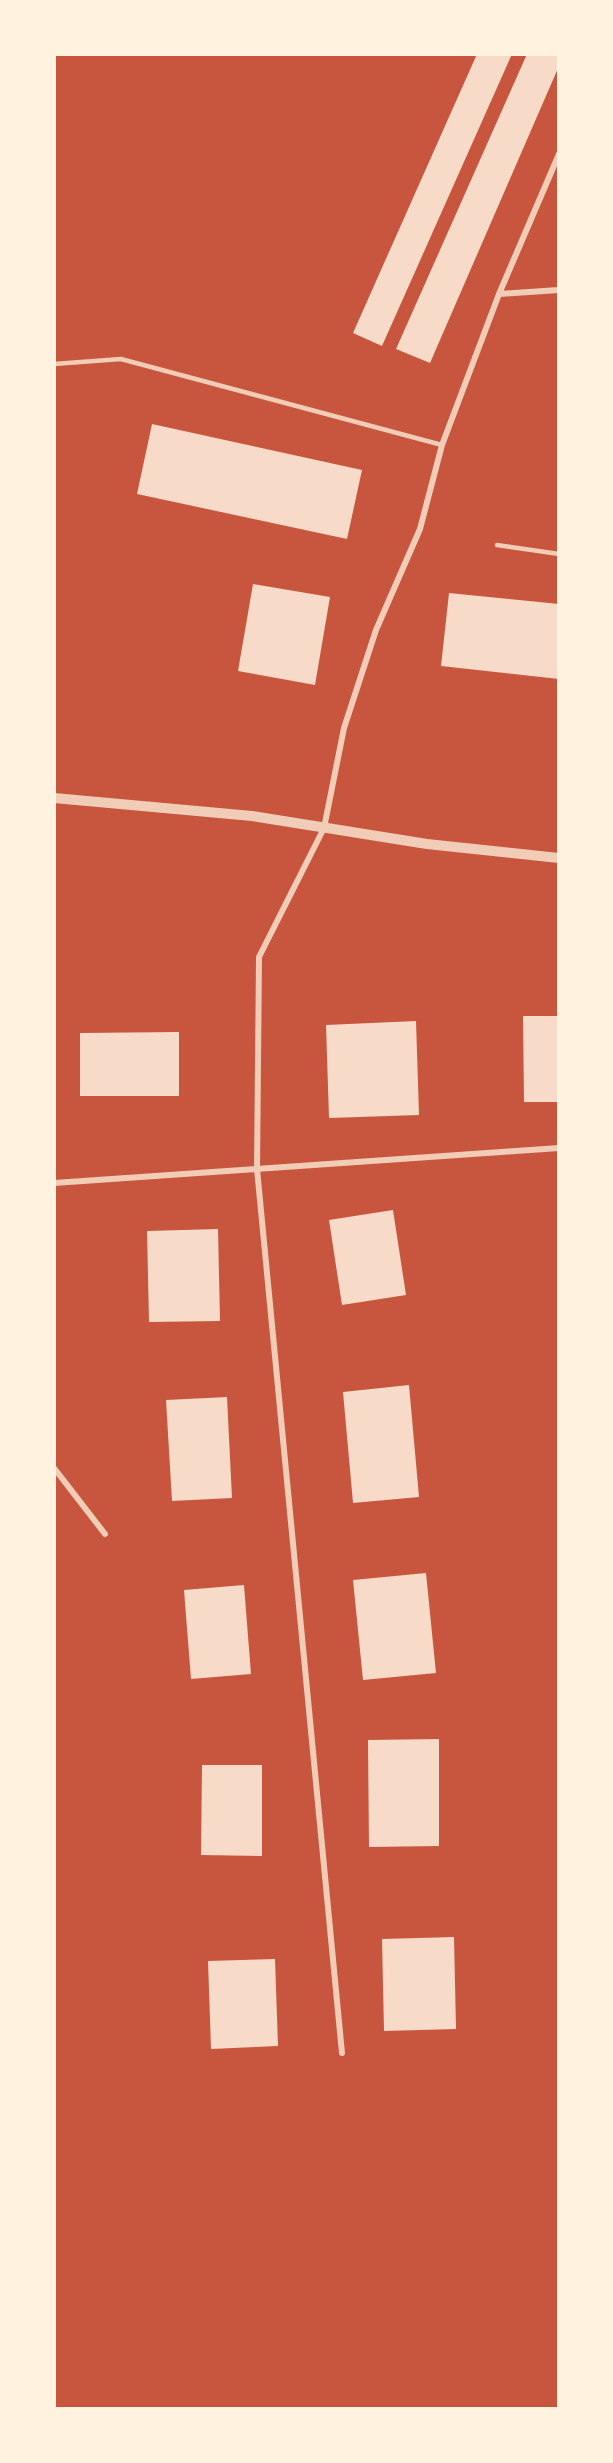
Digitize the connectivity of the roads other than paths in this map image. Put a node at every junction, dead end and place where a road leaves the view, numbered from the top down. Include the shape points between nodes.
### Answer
1 (559, 154) edge
2 (559, 290) edge
3 (499, 294) junction
4 (54, 364) edge
5 (442, 445) junction
6 (497, 545) dead end
7 (559, 554) edge
8 (54, 798) edge
9 (324, 828) junction
10 (559, 858) edge
11 (559, 1148) edge
12 (257, 1169) junction
13 (54, 1183) edge
14 (54, 1468) edge
15 (105, 1534) dead end
16 (342, 2054) dead end

1 - 3 street
2 - 3 street
3 - 5 street
4 - 5 lane via 121,359
5 - 9 street via 420,529 376,630 344,728
6 - 7 lane
8 - 9 street via 252,816
9 - 10 street
9 - 12 street via 259,957
11 - 12 street
12 - 13 street
12 - 16 street
14 - 15 street

